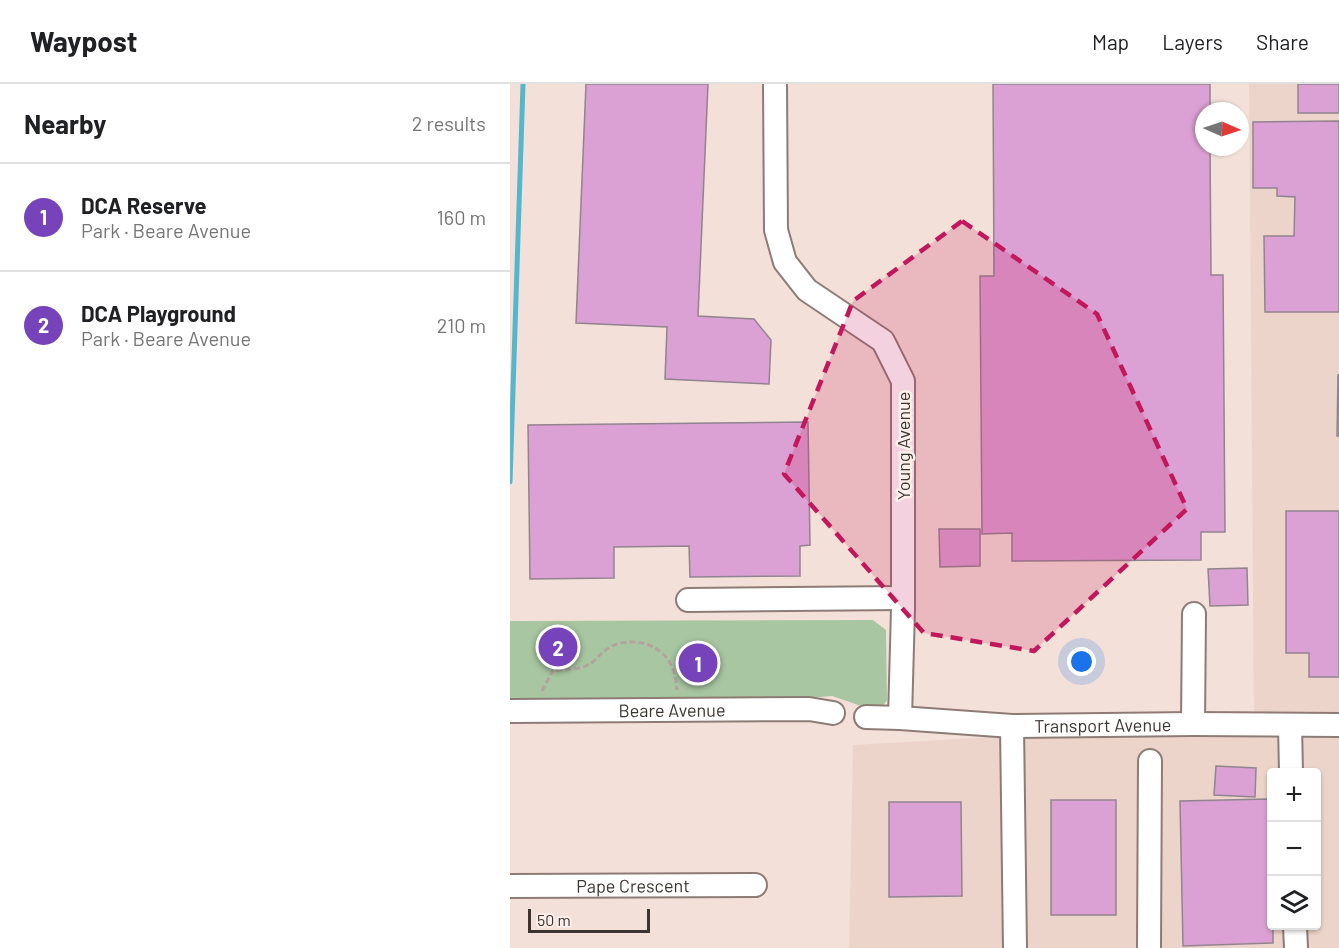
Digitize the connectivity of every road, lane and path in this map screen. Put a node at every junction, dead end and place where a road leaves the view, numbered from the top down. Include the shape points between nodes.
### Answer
1 (776, 84) edge
2 (902, 598) junction
3 (688, 600) dead end
4 (1194, 614) dead end
5 (540, 695) dead end
6 (678, 695) dead end
7 (510, 711) edge
8 (833, 713) dead end
9 (866, 717) dead end
10 (900, 718) junction
11 (1193, 724) junction
12 (1290, 725) junction
13 (1339, 725) edge
14 (1012, 726) junction
15 (1150, 761) dead end
16 (1291, 768) edge
17 (755, 885) dead end
18 (510, 886) edge
19 (1295, 930) edge
20 (1015, 948) edge
21 (1149, 948) edge
22 (1296, 948) edge

1 - 2 street, Young Avenue via 776,230 785,262 807,290 883,341 903,381
2 - 3 street
2 - 10 street, Young Avenue
4 - 11 street
5 - 6 path via 553,670 592,663 600,653 625,642 659,650 670,662
7 - 8 street, Beare Avenue via 809,709
9 - 10 street, Transport Avenue
10 - 14 street, Transport Avenue
11 - 12 street, Transport Avenue
11 - 14 street, Transport Avenue
12 - 13 street, Transport Avenue
12 - 16 street
14 - 20 street
15 - 21 street
17 - 18 street, Pape Crescent
19 - 22 street

